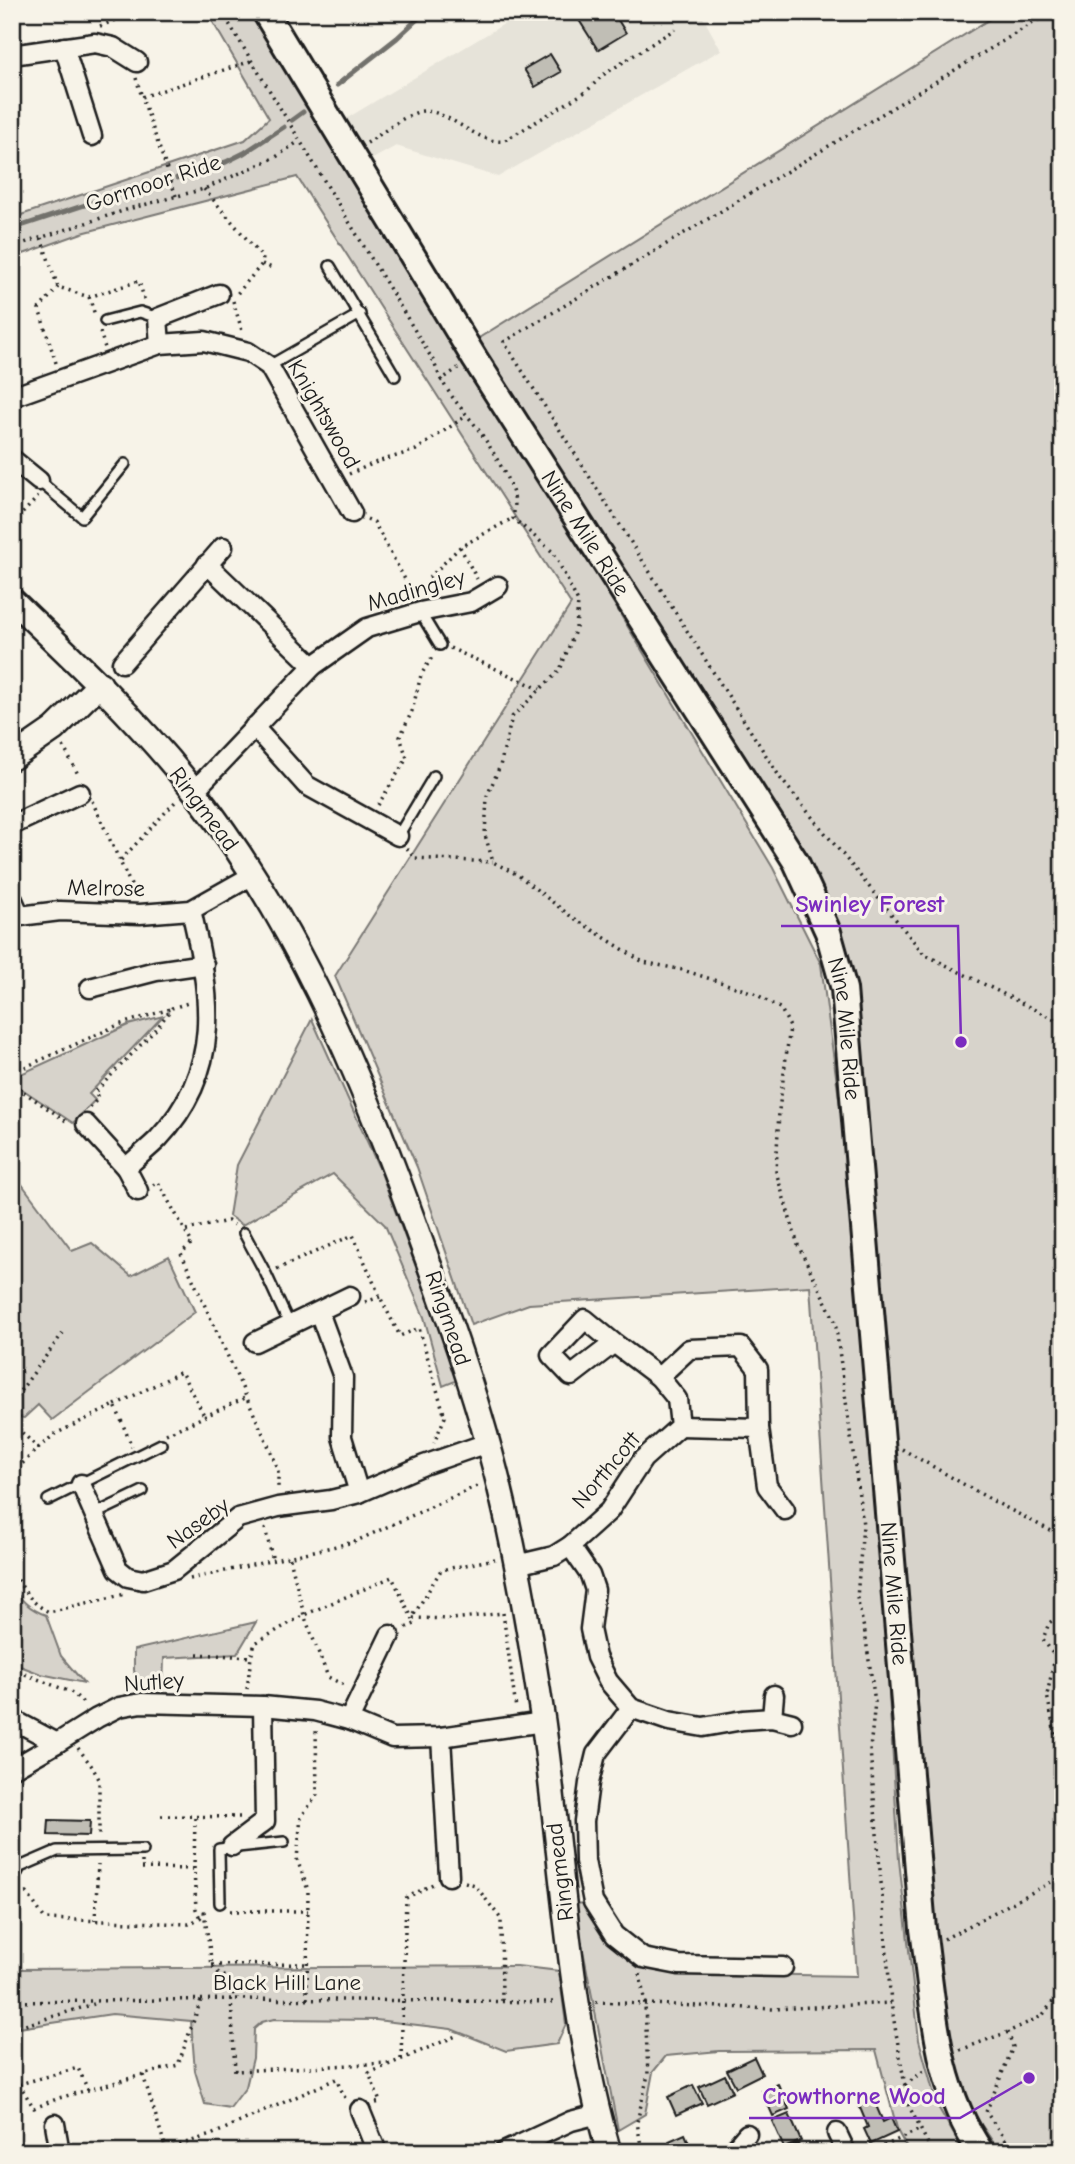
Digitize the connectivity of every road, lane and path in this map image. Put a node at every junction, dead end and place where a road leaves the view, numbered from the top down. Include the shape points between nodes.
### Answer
1 (107, 12) edge
2 (138, 12) edge
3 (222, 12) edge
4 (265, 12) edge
5 (1051, 12) edge
6 (675, 29) dead end
7 (64, 47) junction
8 (12, 55) edge
9 (251, 61) junction
10 (137, 62) dead end
11 (92, 136) dead end
12 (299, 141) junction
13 (351, 154) junction
14 (12, 185) edge
15 (204, 189) junction
16 (176, 196) junction
17 (12, 222) edge
18 (41, 237) junction
19 (12, 247) edge
20 (262, 264) junction
21 (330, 266) dead end
22 (272, 268) dead end
23 (58, 287) junction
24 (226, 297) junction
25 (360, 314) junction
26 (153, 316) junction
27 (105, 321) dead end
28 (160, 344) junction
29 (248, 352) junction
30 (269, 366) junction
31 (395, 376) dead end
32 (62, 379) junction
33 (12, 397) edge
34 (466, 416) junction
35 (12, 459) edge
36 (125, 464) dead end
37 (334, 481) junction
38 (43, 484) junction
39 (352, 513) joint
40 (513, 519) junction
41 (12, 538) edge
42 (223, 547) dead end
43 (460, 547) junction
44 (207, 564) junction
45 (429, 578) dead end
46 (491, 590) joint
47 (12, 600) edge
48 (420, 612) junction
49 (440, 645) junction
50 (122, 663) dead end
51 (313, 666) junction
52 (100, 684) junction
53 (254, 727) junction
54 (54, 729) junction
55 (12, 758) edge
56 (435, 776) dead end
57 (82, 787) junction
58 (192, 789) junction
59 (369, 820) junction
60 (12, 825) edge
61 (398, 836) junction
62 (121, 860) junction
63 (494, 862) dead end
64 (253, 875) junction
65 (12, 898) edge
66 (191, 910) junction
67 (144, 914) junction
68 (16, 918) edge
69 (204, 964) junction
70 (90, 988) dead end
71 (192, 1001) dead end
72 (172, 1008) junction
73 (1063, 1024) edge
74 (12, 1073) edge
75 (12, 1084) edge
76 (83, 1122) junction
77 (126, 1168) junction
78 (138, 1191) joint
79 (186, 1230) junction
80 (244, 1233) joint
81 (266, 1274) junction
82 (350, 1296) dead end
83 (319, 1312) junction
84 (290, 1326) junction
85 (63, 1333) dead end
86 (255, 1342) dead end
87 (614, 1343) dead end
88 (659, 1377) junction
89 (245, 1398) junction
90 (12, 1402) edge
91 (115, 1405) junction
92 (204, 1415) junction
93 (12, 1423) edge
94 (680, 1426) junction
95 (880, 1426) junction
96 (760, 1428) junction
97 (487, 1443) junction
98 (161, 1444) joint
99 (38, 1448) junction
100 (135, 1456) junction
101 (424, 1465) junction
102 (12, 1474) edge
103 (496, 1477) junction
104 (81, 1484) junction
105 (143, 1491) dead end
106 (359, 1493) junction
107 (48, 1500) dead end
108 (278, 1507) junction
109 (785, 1510) dead end
110 (261, 1512) junction
111 (95, 1514) junction
112 (1063, 1537) edge
113 (570, 1546) junction
114 (290, 1558) junction
115 (515, 1560) junction
116 (273, 1562) junction
117 (12, 1567) edge
118 (183, 1581) dead end
119 (133, 1592) dead end
120 (1063, 1613) edge
121 (304, 1615) junction
122 (412, 1618) junction
123 (390, 1635) joint
124 (197, 1654) dead end
125 (251, 1657) junction
126 (12, 1669) edge
127 (362, 1695) junction
128 (774, 1695) dead end
129 (254, 1705) junction
130 (631, 1708) junction
131 (315, 1712) junction
132 (97, 1718) junction
133 (772, 1718) junction
134 (12, 1719) edge
135 (349, 1720) junction
136 (543, 1722) junction
137 (792, 1723) dead end
138 (518, 1725) junction
139 (441, 1737) junction
140 (62, 1740) junction
141 (12, 1769) edge
142 (1063, 1810) edge
143 (161, 1816) dead end
144 (195, 1816) junction
145 (265, 1817) junction
146 (284, 1842) dead end
147 (233, 1846) junction
148 (99, 1850) junction
149 (143, 1850) joint
150 (13, 1869) edge
151 (194, 1869) junction
152 (449, 1876) junction
153 (1063, 1876) edge
154 (12, 1894) edge
155 (220, 1907) joint
156 (308, 1910) junction
157 (204, 1912) junction
158 (212, 1912) dead end
159 (200, 1918) junction
160 (95, 1921) junction
161 (942, 1941) dead end
162 (643, 1958) junction
163 (307, 1964) junction
164 (212, 1965) junction
165 (783, 1967) dead end
166 (1063, 1988) edge
167 (231, 1999) junction
168 (238, 1999) junction
169 (307, 1999) junction
170 (201, 2000) junction
171 (404, 2000) junction
172 (502, 2001) junction
173 (12, 2002) edge
174 (100, 2002) junction
175 (562, 2002) dead end
176 (591, 2002) dead end
177 (891, 2003) dead end
178 (645, 2004) junction
179 (12, 2029) edge
180 (1008, 2032) junction
181 (456, 2036) dead end
182 (964, 2049) dead end
183 (401, 2059) junction
184 (394, 2063) junction
185 (143, 2075) junction
186 (19, 2084) junction
187 (12, 2086) edge
188 (88, 2090) junction
189 (360, 2110) junction
190 (598, 2114) junction
191 (55, 2124) dead end
192 (921, 2129) dead end
193 (837, 2133) dead end
194 (747, 2134) dead end
195 (166, 2150) edge
196 (60, 2152) edge
197 (377, 2152) edge
198 (503, 2152) edge
199 (609, 2152) edge
200 (642, 2152) edge
201 (736, 2152) edge
202 (846, 2152) edge
203 (871, 2152) edge
204 (981, 2152) edge
205 (1014, 2152) edge

1 - 2 path via 110,22
3 - 9 path
4 - 13 main road, Nine Mile Ride
5 - 73 path via 504,342 781,779 924,954
6 - 13 path via 504,141 486,139 424,111
7 - 8 street
7 - 10 street via 95,43 113,47
7 - 11 street
9 - 12 path
9 - 16 path via 142,97
12 - 15 path, Gormoor Ride via 276,157
12 - 34 path via 434,362 440,381
13 - 95 main road, Nine Mile Ride via 475,359 796,862 828,932 844,989
14 - 17 path via 18,204
15 - 16 path, Gormoor Ride
15 - 20 path via 263,258
16 - 18 path, Gormoor Ride
18 - 19 path, Gormoor Ride
18 - 23 path
20 - 22 path
20 - 24 path
21 - 25 lane
23 - 26 path via 89,297 139,281
23 - 32 path via 39,309
24 - 26 street
24 - 29 path
25 - 30 lane
25 - 31 lane
26 - 27 lane via 139,312
26 - 28 street
28 - 29 street, Knightswood via 204,341
28 - 32 street, Knightswood
29 - 30 street, Knightswood
30 - 37 street, Knightswood
32 - 33 street, Knightswood
34 - 37 path via 416,450
34 - 40 path via 504,471 515,499
35 - 38 street
36 - 38 lane via 82,517
37 - 39 street, Knightswood
38 - 41 path via 16,520
39 - 48 path via 374,522
40 - 43 path
40 - 49 path via 554,554 578,602 576,628 560,670 540,689
42 - 44 street
43 - 45 path
43 - 46 path
44 - 50 street
44 - 51 street
46 - 48 street, Madingley via 471,602
47 - 52 street, Ringmead
48 - 49 lane
48 - 51 street, Madingley via 367,628
49 - 59 path via 421,675 400,737 407,758
51 - 53 street, Madingley
52 - 54 street
52 - 58 street, Ringmead
53 - 58 street, Madingley
53 - 59 street via 306,785
54 - 55 street
54 - 57 path
56 - 61 lane
57 - 60 street
57 - 62 path
58 - 62 path
58 - 64 street, Ringmead
59 - 61 street
61 - 63 path via 414,858
62 - 67 path
64 - 66 street, Melrose
64 - 97 street, Ringmead via 356,1072 457,1339
65 - 68 street, Melrose
66 - 67 street, Melrose
66 - 69 street
67 - 68 street, Melrose via 60,911
69 - 70 street
69 - 77 street via 208,1009 196,1082 159,1138
71 - 72 path
72 - 74 path via 118,1026
72 - 76 path via 95,1092 98,1098
75 - 76 path
76 - 77 street
77 - 78 street
78 - 79 path via 158,1182
79 - 80 path via 228,1221
79 - 89 path via 192,1243 181,1253
80 - 81 lane
81 - 84 lane
81 - 101 path via 353,1235 400,1336 419,1328 445,1417
82 - 83 street
83 - 84 street
83 - 106 street via 343,1377 342,1437
84 - 86 street
85 - 90 path
87 - 88 street
88 - 94 street via 677,1399
88 - 96 street via 689,1349 741,1347 758,1369
89 - 92 path
89 - 108 path via 278,1471
91 - 92 path via 181,1372
91 - 99 path via 55,1434
91 - 100 path
92 - 98 path via 162,1436
93 - 99 path
94 - 96 street
94 - 113 street, Northcott via 643,1459 608,1511
95 - 112 path via 902,1450
95 - 204 main road, Nine Mile Ride via 923,1929 940,2057 965,2128
96 - 109 street via 767,1486
97 - 101 street, Naseby
97 - 103 street, Ringmead
98 - 100 lane
99 - 102 path
100 - 104 lane
101 - 106 street, Naseby
103 - 114 path via 354,1542
103 - 115 street, Ringmead
104 - 107 lane
104 - 111 street, Naseby
105 - 111 lane
106 - 108 street, Naseby
108 - 110 street, Naseby
110 - 111 street, Naseby via 238,1518 174,1570 143,1580 118,1569
110 - 116 path
113 - 115 street, Northcott via 554,1556
113 - 130 street via 590,1574 595,1590 590,1629 596,1657 608,1681
114 - 116 path
114 - 121 path
115 - 122 path via 441,1570
115 - 136 street, Ringmead
116 - 118 path
117 - 119 path via 22,1588 38,1607 49,1612
120 - 142 path via 1049,1623 1043,1639 1055,1657 1047,1695 1061,1763 1055,1798
121 - 122 path via 392,1577
121 - 125 path via 255,1643
121 - 127 path via 328,1677
122 - 123 path via 415,1624
122 - 138 path via 453,1619 503,1612
123 - 127 street
124 - 125 path
125 - 129 path
126 - 132 path via 73,1693
127 - 135 street
128 - 133 street
129 - 131 street, Nutley
129 - 132 street, Nutley via 141,1703
129 - 145 street
130 - 133 street via 703,1727
130 - 162 street via 596,1754 584,1821 585,1861 593,1902 614,1935
131 - 135 street, Nutley
131 - 156 path via 317,1795 301,1817 297,1859 308,1890
132 - 140 street, Nutley
133 - 137 street
134 - 140 street
135 - 139 street, Nutley via 392,1738
136 - 138 street, Nutley
136 - 190 street, Ringmead via 570,1952
138 - 139 street, Nutley
139 - 152 street
140 - 141 street, Nutley
140 - 148 path via 91,1765 99,1779
143 - 144 path
144 - 145 path
144 - 151 path
145 - 147 street
146 - 147 lane
147 - 155 lane via 219,1849
148 - 149 lane
148 - 150 lane via 57,1851
148 - 160 path
149 - 151 path via 142,1868
151 - 159 path
152 - 171 path via 407,1898
152 - 172 path via 475,1885 501,1919
153 - 161 path
154 - 160 path via 27,1894 45,1919
155 - 156 path
156 - 163 path
157 - 158 path
157 - 159 path
157 - 164 path
159 - 160 path via 189,1924
162 - 165 street via 679,1965 756,1957
162 - 178 path via 640,1972
163 - 164 path
163 - 169 path
164 - 168 path via 226,1977
166 - 180 path via 1042,2016
167 - 168 path, Black Hill Lane
167 - 170 path, Black Hill Lane
167 - 184 path via 235,2071
168 - 169 path, Black Hill Lane
169 - 171 path, Black Hill Lane
170 - 174 path, Black Hill Lane
170 - 185 path via 178,2065
171 - 172 path, Black Hill Lane
171 - 183 path
172 - 175 path, Black Hill Lane
173 - 174 path, Black Hill Lane
174 - 179 path
176 - 178 path
177 - 178 path via 774,2009
178 - 200 path via 648,2075 637,2122
180 - 182 path
180 - 205 path via 1013,2047 986,2112
181 - 183 path
183 - 184 path
184 - 189 path via 369,2073 380,2102
185 - 188 path
185 - 195 path
186 - 187 path
186 - 188 path via 78,2068
186 - 188 path via 34,2108
189 - 195 path via 352,2112 336,2079 211,2135
189 - 197 street
190 - 198 street
190 - 199 street, Ringmead
191 - 196 street
192 - 203 path
193 - 202 street
194 - 201 street

